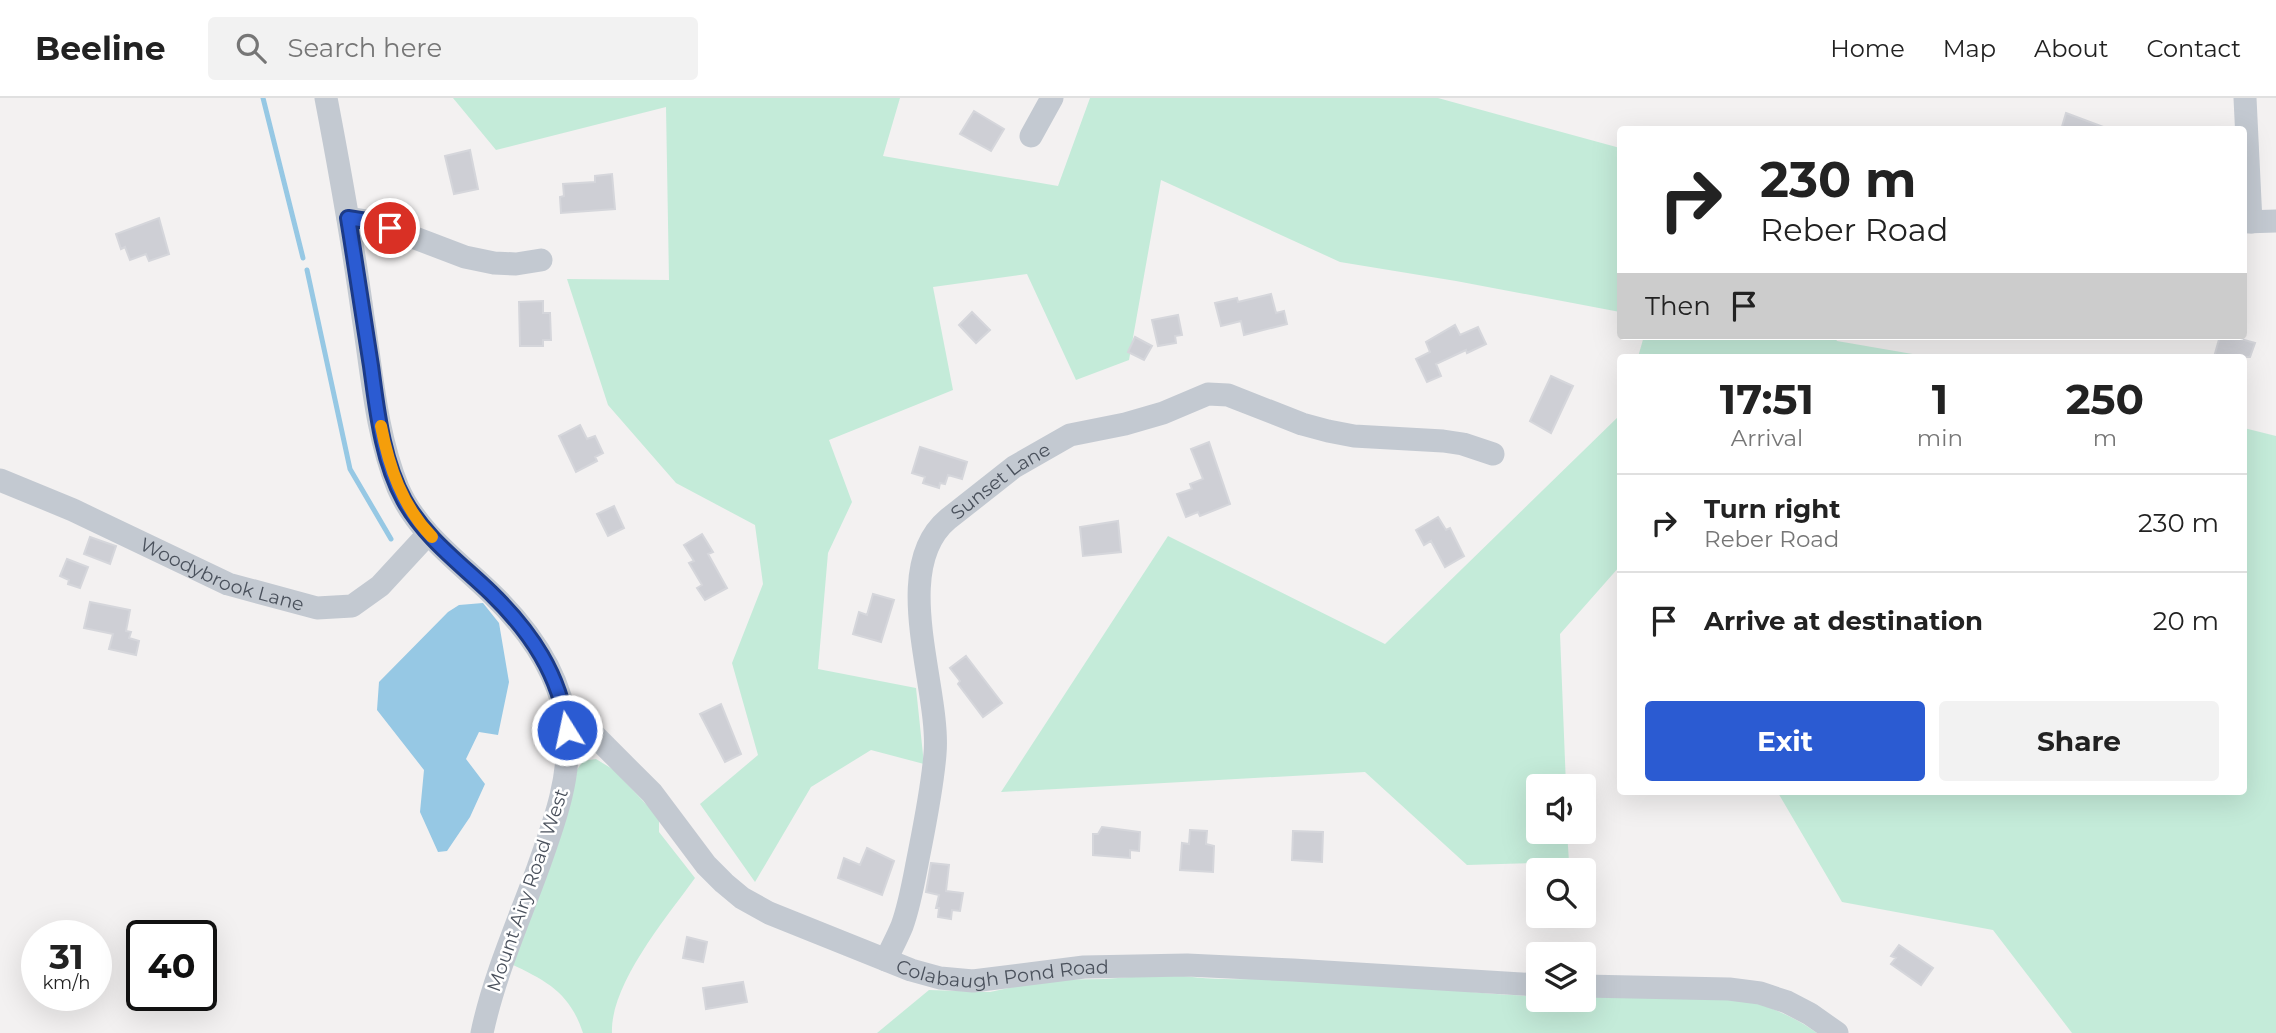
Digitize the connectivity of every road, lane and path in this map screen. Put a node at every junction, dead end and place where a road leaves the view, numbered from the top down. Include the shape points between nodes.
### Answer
1 (326, 98) edge
2 (1052, 98) edge
3 (2245, 98) edge
4 (2245, 126) edge
5 (1031, 136) dead end
6 (348, 218) junction
7 (2276, 220) edge
8 (2247, 222) edge
9 (541, 260) dead end
10 (1493, 454) dead end
11 (0, 480) edge
12 (428, 534) junction
13 (564, 709) junction
14 (886, 960) junction
15 (1526, 984) edge
16 (1596, 986) edge
17 (482, 1033) edge
18 (1837, 1033) edge

1 - 6 street, Mount Airy Road West
2 - 5 street
3 - 4 street
6 - 9 street via 384,226 465,257 516,264
6 - 12 street, Mount Airy Road West via 385,446 404,499
7 - 8 street
10 - 14 street, Sunset Lane via 1443,441 1328,431 1227,395 1208,394 1163,413 1070,435 1014,467 939,526 926,551 920,593 936,736 934,763 913,883 903,924
11 - 12 street, Woodybrook Lane via 228,584 317,608 352,606 380,586
12 - 13 street, Mount Airy Road West via 526,633 554,679
13 - 14 street, Colabaugh Pond Road via 652,793 706,864 742,898
13 - 17 street, Mount Airy Road West via 568,751 560,800 494,983
14 - 15 street, Colabaugh Pond Road via 940,978 973,981 1084,967 1151,965
16 - 18 street via 1760,993 1787,1002

